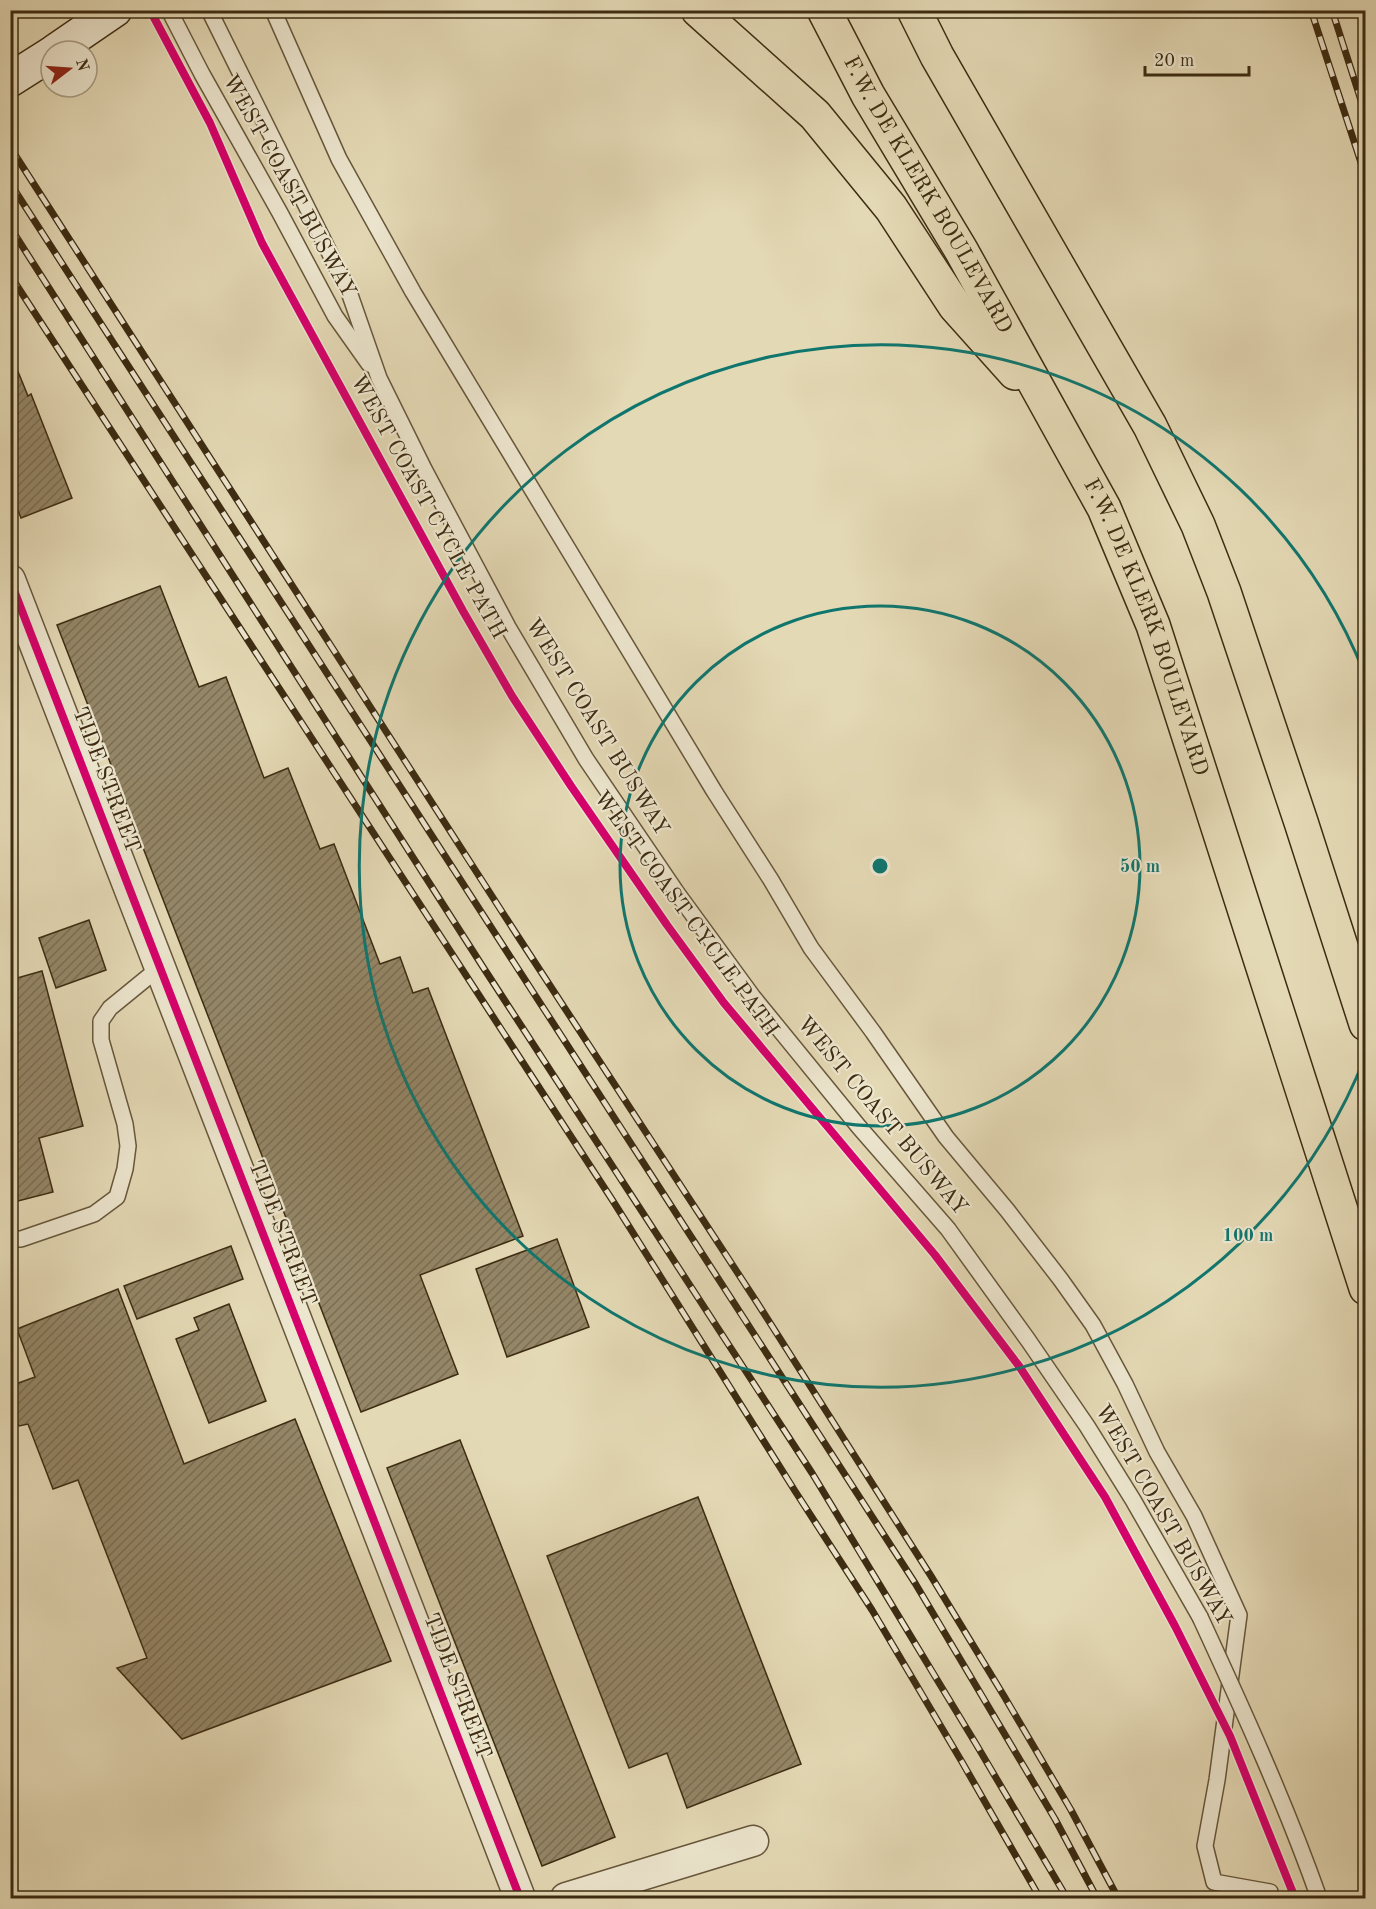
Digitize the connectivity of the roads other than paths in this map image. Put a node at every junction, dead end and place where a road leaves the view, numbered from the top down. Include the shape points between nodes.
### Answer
1 (116, 10) edge
2 (169, 10) edge
3 (209, 10) edge
4 (273, 10) edge
5 (698, 10) edge
6 (824, 10) edge
7 (914, 10) edge
8 (38, 62) edge
9 (379, 378) junction
10 (1056, 419) junction
11 (10, 580) edge
12 (159, 968) junction
13 (1365, 1024) edge
14 (10, 1239) edge
15 (1365, 1287) edge
16 (753, 1841) dead end
17 (520, 1899) edge
18 (566, 1899) edge
19 (1271, 1899) edge
20 (1319, 1899) edge

1 - 8 main road
2 - 9 lane, WEST COAST BUSWAY via 335,316
3 - 9 lane, WEST COAST BUSWAY via 349,292
4 - 19 lane via 339,159 413,292 811,948 946,1137 1061,1280 1093,1325 1114,1364 1194,1516 1239,1615 1205,1846 1214,1882 1270,1892
5 - 10 highway via 815,115 891,208 955,306
6 - 10 highway, F.W. DE KLERK BOULEVARD via 868,94
7 - 13 highway via 1115,364 1198,525 1301,822
9 - 20 lane, WEST COAST BUSWAY, bridge via 508,627 586,759 753,997 948,1229 1088,1426 1200,1617 1250,1726
10 - 15 highway, F.W. DE KLERK BOULEVARD via 1104,508 1153,625
11 - 12 street, TIDE STREET
12 - 14 lane via 110,1008 101,1021 101,1040 128,1146 117,1197 94,1214 21,1239
12 - 17 street, TIDE STREET
16 - 18 street

